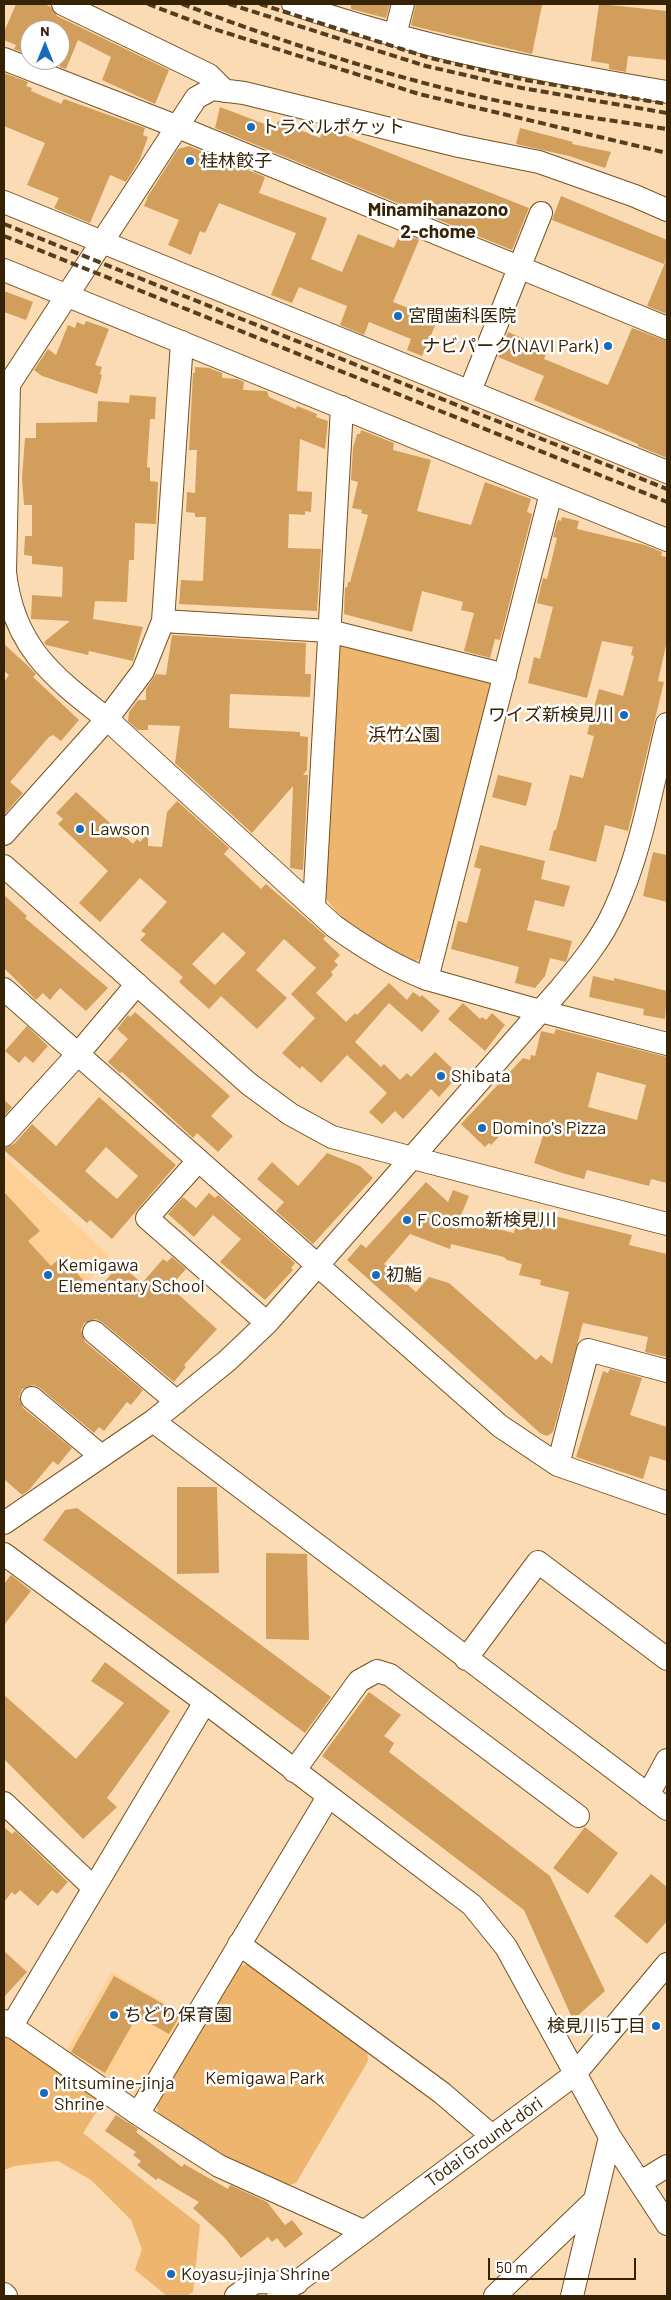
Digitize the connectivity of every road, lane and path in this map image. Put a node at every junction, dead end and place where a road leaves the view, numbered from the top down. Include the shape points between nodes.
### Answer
1 (63, 4) edge
2 (293, 4) edge
3 (403, 4) edge
4 (395, 35) junction
5 (4, 58) edge
6 (225, 91) junction
7 (667, 92) edge
8 (178, 127) junction
9 (4, 202) edge
10 (667, 210) edge
11 (541, 213) dead end
12 (102, 242) junction
13 (519, 267) junction
14 (4, 270) edge
15 (66, 296) junction
16 (667, 328) edge
17 (182, 342) junction
18 (6, 389) edge
19 (470, 392) junction
20 (342, 407) junction
21 (667, 472) edge
22 (552, 493) junction
23 (667, 540) edge
24 (163, 620) junction
25 (9, 622) edge
26 (329, 631) junction
27 (505, 675) junction
28 (107, 719) junction
29 (667, 724) edge
30 (4, 834) edge
31 (4, 866) edge
32 (314, 906) junction
33 (427, 979) junction
34 (137, 984) junction
35 (4, 989) edge
36 (540, 1011) junction
37 (667, 1044) edge
38 (78, 1054) junction
39 (4, 1135) edge
40 (412, 1158) junction
41 (198, 1161) junction
42 (667, 1224) edge
43 (317, 1266) junction
44 (267, 1323) junction
45 (94, 1332) dead end
46 (667, 1371) edge
47 (32, 1398) dead end
48 (177, 1402) junction
49 (153, 1421) junction
50 (101, 1456) junction
51 (558, 1465) junction
52 (667, 1503) edge
53 (4, 1523) edge
54 (4, 1554) edge
55 (466, 1658) junction
56 (667, 1659) edge
57 (205, 1702) junction
58 (667, 1760) edge
59 (294, 1771) junction
60 (648, 1794) junction
61 (328, 1797) junction
62 (4, 1803) edge
63 (667, 1809) edge
64 (578, 1816) dead end
65 (94, 1888) junction
66 (239, 1944) junction
67 (667, 1964) edge
68 (7, 2024) edge
69 (574, 2075) junction
70 (138, 2114) junction
71 (492, 2136) junction
72 (610, 2137) junction
73 (667, 2166) edge
74 (641, 2182) junction
75 (594, 2200) junction
76 (664, 2219) edge
77 (363, 2231) junction
78 (297, 2292) edge
79 (236, 2296) edge
80 (278, 2296) edge
81 (495, 2296) edge
82 (572, 2296) edge

1 - 6 street via 182,64 199,69
2 - 4 street
3 - 4 street
4 - 7 street via 517,64
5 - 8 street
6 - 8 street via 212,89 196,98
6 - 10 street via 540,162
8 - 12 street
8 - 13 street
9 - 12 street
11 - 13 street
12 - 15 street
12 - 19 street
13 - 16 street
13 - 19 street
14 - 15 street
15 - 17 street
15 - 18 street
17 - 20 street
17 - 24 street
18 - 25 street via 5,572
19 - 21 street
20 - 22 street
20 - 26 street
22 - 23 street
22 - 27 street
24 - 26 street
24 - 28 street via 143,671
25 - 28 street via 50,671
26 - 27 street
26 - 32 street
27 - 33 street
28 - 30 street
28 - 32 street
29 - 36 street via 634,858 614,912 592,948
31 - 34 street
32 - 33 street via 357,943
33 - 36 street
34 - 38 street
34 - 40 street via 249,1084 290,1114 332,1137
35 - 38 street
36 - 37 street
36 - 40 street
38 - 39 street
38 - 41 street
40 - 42 street
40 - 43 street
41 - 43 street
41 - 44 street via 147,1218
43 - 44 street
43 - 51 street via 500,1426
44 - 48 street
45 - 48 street
46 - 51 street via 588,1350
47 - 50 street
48 - 49 street
49 - 50 street
49 - 55 street
50 - 53 street
51 - 52 street
54 - 57 street
55 - 56 street via 538,1562
55 - 60 street
57 - 59 street
57 - 65 street
58 - 60 street
59 - 61 street
59 - 64 street via 359,1681 377,1671 390,1675
60 - 63 street
61 - 66 street
61 - 69 street via 472,1905 506,1947
62 - 65 street
65 - 68 street
66 - 70 street
66 - 71 street via 442,2093
67 - 69 street, Tōdai Ground-dōri
68 - 70 street
69 - 71 street, Tōdai Ground-dōri
69 - 72 street
70 - 77 street via 219,2166
71 - 77 street, Tōdai Ground-dōri
72 - 74 street
72 - 75 street
73 - 74 street
74 - 76 street
75 - 81 street
75 - 82 street
77 - 78 street, Tōdai Ground-dōri
78 - 79 street via 255,2282
78 - 80 street, Tōdai Ground-dōri

